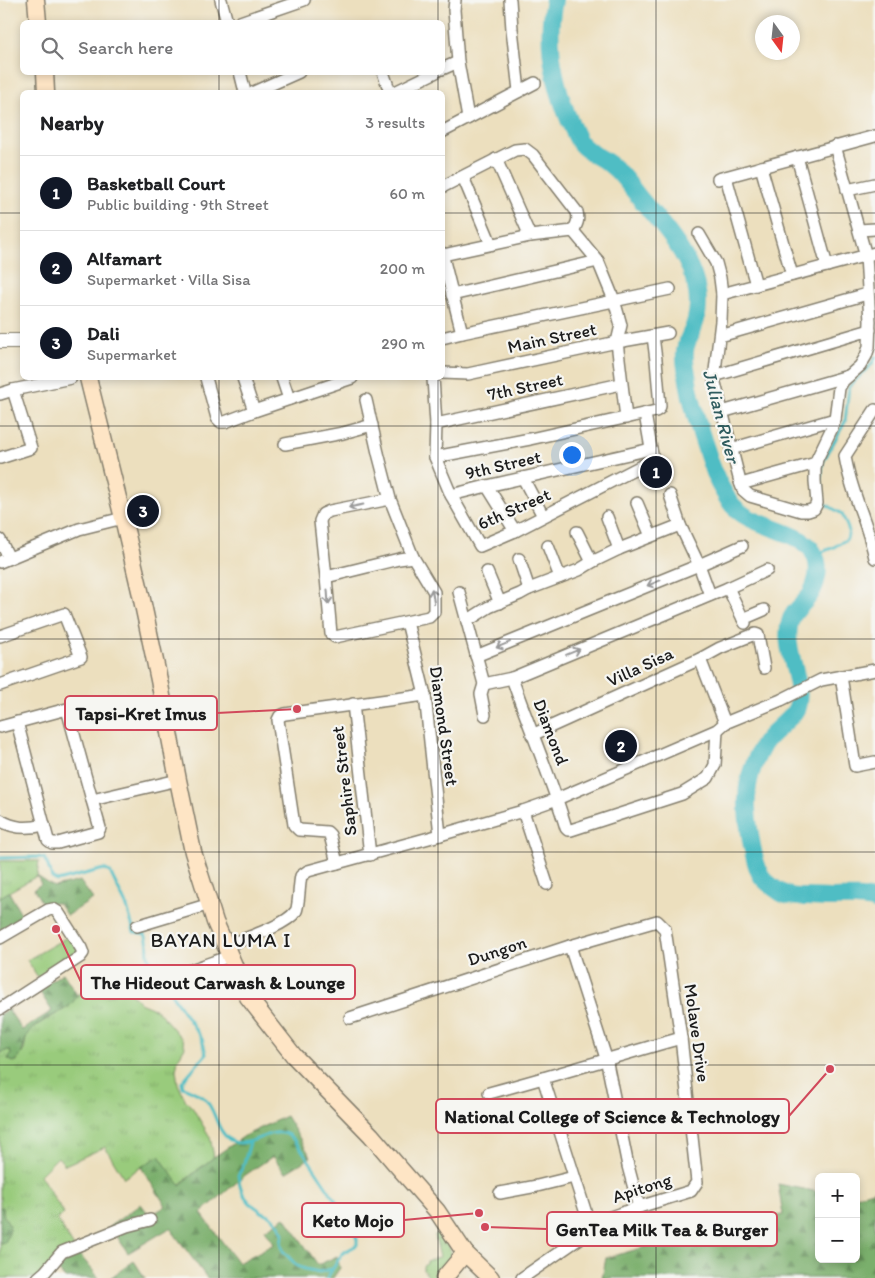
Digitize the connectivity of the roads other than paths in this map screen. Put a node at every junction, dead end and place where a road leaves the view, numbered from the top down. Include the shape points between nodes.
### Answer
1 (36, 0) edge
2 (222, 0) edge
3 (304, 0) edge
4 (455, 0) edge
5 (510, 0) edge
6 (38, 20) edge
7 (227, 20) edge
8 (246, 20) edge
9 (458, 62) junction
10 (445, 68) edge
11 (45, 75) edge
12 (241, 75) edge
13 (291, 75) edge
14 (384, 75) edge
15 (430, 75) edge
16 (535, 83) dead end
17 (46, 90) edge
18 (245, 90) edge
19 (258, 90) edge
20 (389, 90) edge
21 (399, 90) edge
22 (519, 91) junction
23 (468, 118) junction
24 (445, 130) edge
25 (875, 136) edge
26 (835, 146) junction
27 (797, 157) junction
28 (496, 159) junction
29 (761, 167) junction
30 (464, 177) junction
31 (875, 184) edge
32 (445, 186) edge
33 (848, 190) junction
34 (875, 229) edge
35 (859, 230) junction
36 (573, 231) junction
37 (699, 234) dead end
38 (530, 236) junction
39 (491, 244) junction
40 (445, 254) edge
41 (870, 254) edge
42 (598, 261) junction
43 (445, 263) edge
44 (827, 266) junction
45 (792, 275) junction
46 (756, 284) junction
47 (670, 289) dead end
48 (722, 294) junction
49 (867, 294) junction
50 (452, 295) junction
51 (614, 300) junction
52 (870, 330) junction
53 (462, 333) junction
54 (668, 333) dead end
55 (652, 336) junction
56 (720, 336) junction
57 (445, 337) edge
58 (0, 341) edge
59 (20, 341) edge
60 (617, 342) junction
61 (445, 372) edge
62 (714, 376) junction
63 (848, 376) junction
64 (62, 380) edge
65 (88, 380) edge
66 (206, 380) edge
67 (244, 380) edge
68 (283, 380) edge
69 (340, 380) edge
70 (433, 380) edge
71 (327, 382) edge
72 (621, 384) junction
73 (14, 390) junction
74 (0, 394) edge
75 (288, 399) junction
76 (366, 400) dead end
77 (875, 410) edge
78 (254, 412) junction
79 (722, 412) junction
80 (645, 414) junction
81 (626, 418) junction
82 (835, 419) junction
83 (372, 424) junction
84 (436, 424) junction
85 (285, 444) dead end
86 (651, 449) junction
87 (731, 449) junction
88 (622, 456) junction
89 (435, 457) junction
90 (0, 458) edge
91 (816, 464) junction
92 (624, 474) junction
93 (523, 478) junction
94 (741, 484) junction
95 (487, 486) junction
96 (670, 494) dead end
97 (451, 495) junction
98 (390, 499) junction
99 (637, 503) dead end
100 (542, 516) junction
101 (607, 517) dead end
102 (123, 518) junction
103 (680, 525) junction
104 (515, 531) junction
105 (577, 532) dead end
106 (651, 536) junction
107 (0, 540) edge
108 (548, 546) dead end
109 (742, 546) dead end
110 (619, 549) junction
111 (413, 557) junction
112 (875, 558) edge
113 (519, 559) dead end
114 (5, 560) edge
115 (592, 562) junction
116 (699, 565) junction
117 (767, 570) dead end
118 (487, 572) dead end
119 (326, 577) junction
120 (560, 577) junction
121 (728, 588) junction
122 (529, 589) junction
123 (459, 592) dead end
124 (710, 595) junction
125 (500, 603) junction
126 (764, 610) dead end
127 (407, 622) junction
128 (467, 622) junction
129 (0, 636) edge
130 (476, 656) junction
131 (700, 659) junction
132 (764, 668) dead end
133 (875, 670) edge
134 (841, 676) junction
135 (512, 678) junction
136 (484, 684) junction
137 (0, 685) edge
138 (425, 695) junction
139 (353, 704) junction
140 (485, 715) dead end
141 (17, 722) junction
142 (721, 726) junction
143 (0, 727) edge
144 (532, 735) junction
145 (875, 762) edge
146 (178, 780) junction
147 (557, 799) junction
148 (92, 800) junction
149 (523, 811) junction
150 (0, 820) edge
151 (44, 825) junction
152 (440, 835) junction
153 (370, 854) junction
154 (337, 863) junction
155 (547, 884) dead end
156 (210, 904) junction
157 (657, 921) joint
158 (137, 926) dead end
159 (0, 938) edge
160 (570, 946) junction
161 (228, 951) junction
162 (176, 978) dead end
163 (0, 1009) edge
164 (350, 1018) dead end
165 (681, 1038) junction
166 (606, 1058) junction
167 (543, 1078) junction
168 (489, 1093) dead end
169 (574, 1177) junction
170 (697, 1182) joint
171 (500, 1193) dead end
172 (639, 1206) junction
173 (150, 1220) dead end
174 (591, 1229) junction
175 (465, 1253) junction
176 (38, 1278) edge
177 (444, 1278) edge
178 (491, 1278) edge
179 (522, 1278) edge

1 - 6 main road
2 - 7 street
3 - 8 street
4 - 9 street
5 - 22 street
9 - 10 street
9 - 23 street
11 - 17 main road
12 - 18 street
13 - 19 street
14 - 20 street
15 - 21 street
16 - 22 street
22 - 23 street
23 - 24 street
25 - 26 street
26 - 27 street
26 - 33 street
27 - 29 street
27 - 44 street
28 - 30 street
28 - 36 street via 515,150 526,149 533,155 577,212 578,224
28 - 38 street
29 - 45 street
29 - 46 street via 722,178
30 - 32 street
30 - 39 street
31 - 33 street
33 - 35 street
34 - 35 street
35 - 41 street
36 - 38 street
36 - 42 street
37 - 48 street via 716,263
38 - 39 street
39 - 40 street
41 - 44 street
41 - 49 street
42 - 50 street
42 - 51 street
43 - 50 street
44 - 45 street
45 - 46 street
46 - 48 street
47 - 51 street
48 - 56 street
49 - 52 street
49 - 56 street
50 - 53 street
51 - 53 street
51 - 60 street via 620,325
52 - 62 street
52 - 63 street via 866,356
53 - 57 street
54 - 55 street, Main Street
55 - 60 street, Main Street
55 - 80 street via 660,406 656,411
56 - 62 street
58 - 59 street
60 - 61 street, Main Street via 468,374
60 - 72 street
62 - 79 street
63 - 79 street
63 - 82 street via 839,388
64 - 73 street
65 - 102 main road
66 - 78 street via 216,418 220,422
67 - 78 street
68 - 75 street
69 - 71 street
70 - 84 street, 6th Street
71 - 75 street
72 - 81 street
72 - 84 street, 7th Street
73 - 74 street
73 - 90 street via 31,448
75 - 78 street
76 - 83 street
77 - 112 street via 845,456 847,472
79 - 87 street
80 - 81 street
80 - 86 street
81 - 89 street
82 - 87 street
82 - 91 street
83 - 85 street
83 - 98 street
84 - 89 street, 6th Street
86 - 88 street, 9th Street
86 - 92 street, 6th Street via 654,460
87 - 94 street
88 - 92 street
88 - 93 street, 9th Street
89 - 97 street, 6th Street
91 - 94 street
91 - 94 street via 817,504 808,511 750,496
92 - 100 street, 6th Street
93 - 95 street, 9th Street
93 - 100 street
95 - 97 street, 9th Street
95 - 104 street
96 - 103 street
97 - 104 street, 6th Street via 480,546
98 - 111 street
98 -> 119 street via 323,514 320,521
99 - 106 street
100 - 104 street, 6th Street
101 - 110 street
102 - 114 street via 79,528
102 - 146 main road
103 - 106 street
103 - 116 street
105 - 115 street
106 - 110 street
107 - 114 street
108 - 120 street
109 - 116 street
110 - 115 street
111 - 119 street
127 -> 111 street via 429,617 434,612 434,592
113 - 122 street
115 - 120 street
116 - 124 street
116 -> 130 street
117 - 121 street
118 - 125 street
119 -> 127 street via 333,636
120 - 122 street
121 - 124 street
121 - 126 street via 744,621
122 - 125 street
123 - 128 street
135 -> 124 street
125 - 128 street
127 - 138 street, Diamond Street
128 - 130 street
129 - 137 street via 64,614 82,657
130 - 136 street
131 - 132 street via 755,634 758,635
131 - 142 street, Villa Sisa
131 - 144 street, Villa Sisa
133 - 134 street
134 - 142 street via 820,680
134 - 145 street via 855,766
135 - 136 street
135 - 144 street, Diamond
136 - 140 street via 481,694
138 - 139 street
138 - 152 street, Diamond Street
139 - 153 street, Saphire Street
139 - 154 street via 285,714 278,720 294,825 299,830 327,832
141 - 143 street
141 - 148 street via 67,709
141 - 151 street
142 - 147 street
142 - 147 street, Diamond via 715,765 708,778 682,794 572,830 566,828
144 - 147 street, Diamond
146 - 148 street
146 - 156 main road via 193,852
147 - 149 street
148 - 151 street via 100,828 98,832 52,843
149 - 152 street
149 - 155 street
150 - 151 street via 21,828
152 - 153 street
153 - 154 street
154 - 161 street via 301,876 297,910 290,918
156 - 158 street
156 - 161 main road
157 - 160 street, Dungon
157 - 165 street, Molave Drive via 664,929
159 - 163 street via 54,909 83,953
160 - 164 street, Dungon
160 - 166 street
161 - 162 street
161 - 175 main road via 248,997 270,1026 294,1056 418,1188
165 - 166 street
165 - 170 street, Molave Drive
166 - 167 street
166 - 172 street
167 - 168 street
167 - 169 street
169 - 171 street
169 - 174 street
170 - 172 street, Apitong via 691,1191
172 - 174 street, Apitong via 599,1221
173 - 176 street via 62,1252
174 - 179 street, Apitong
175 - 177 main road
175 - 178 main road

